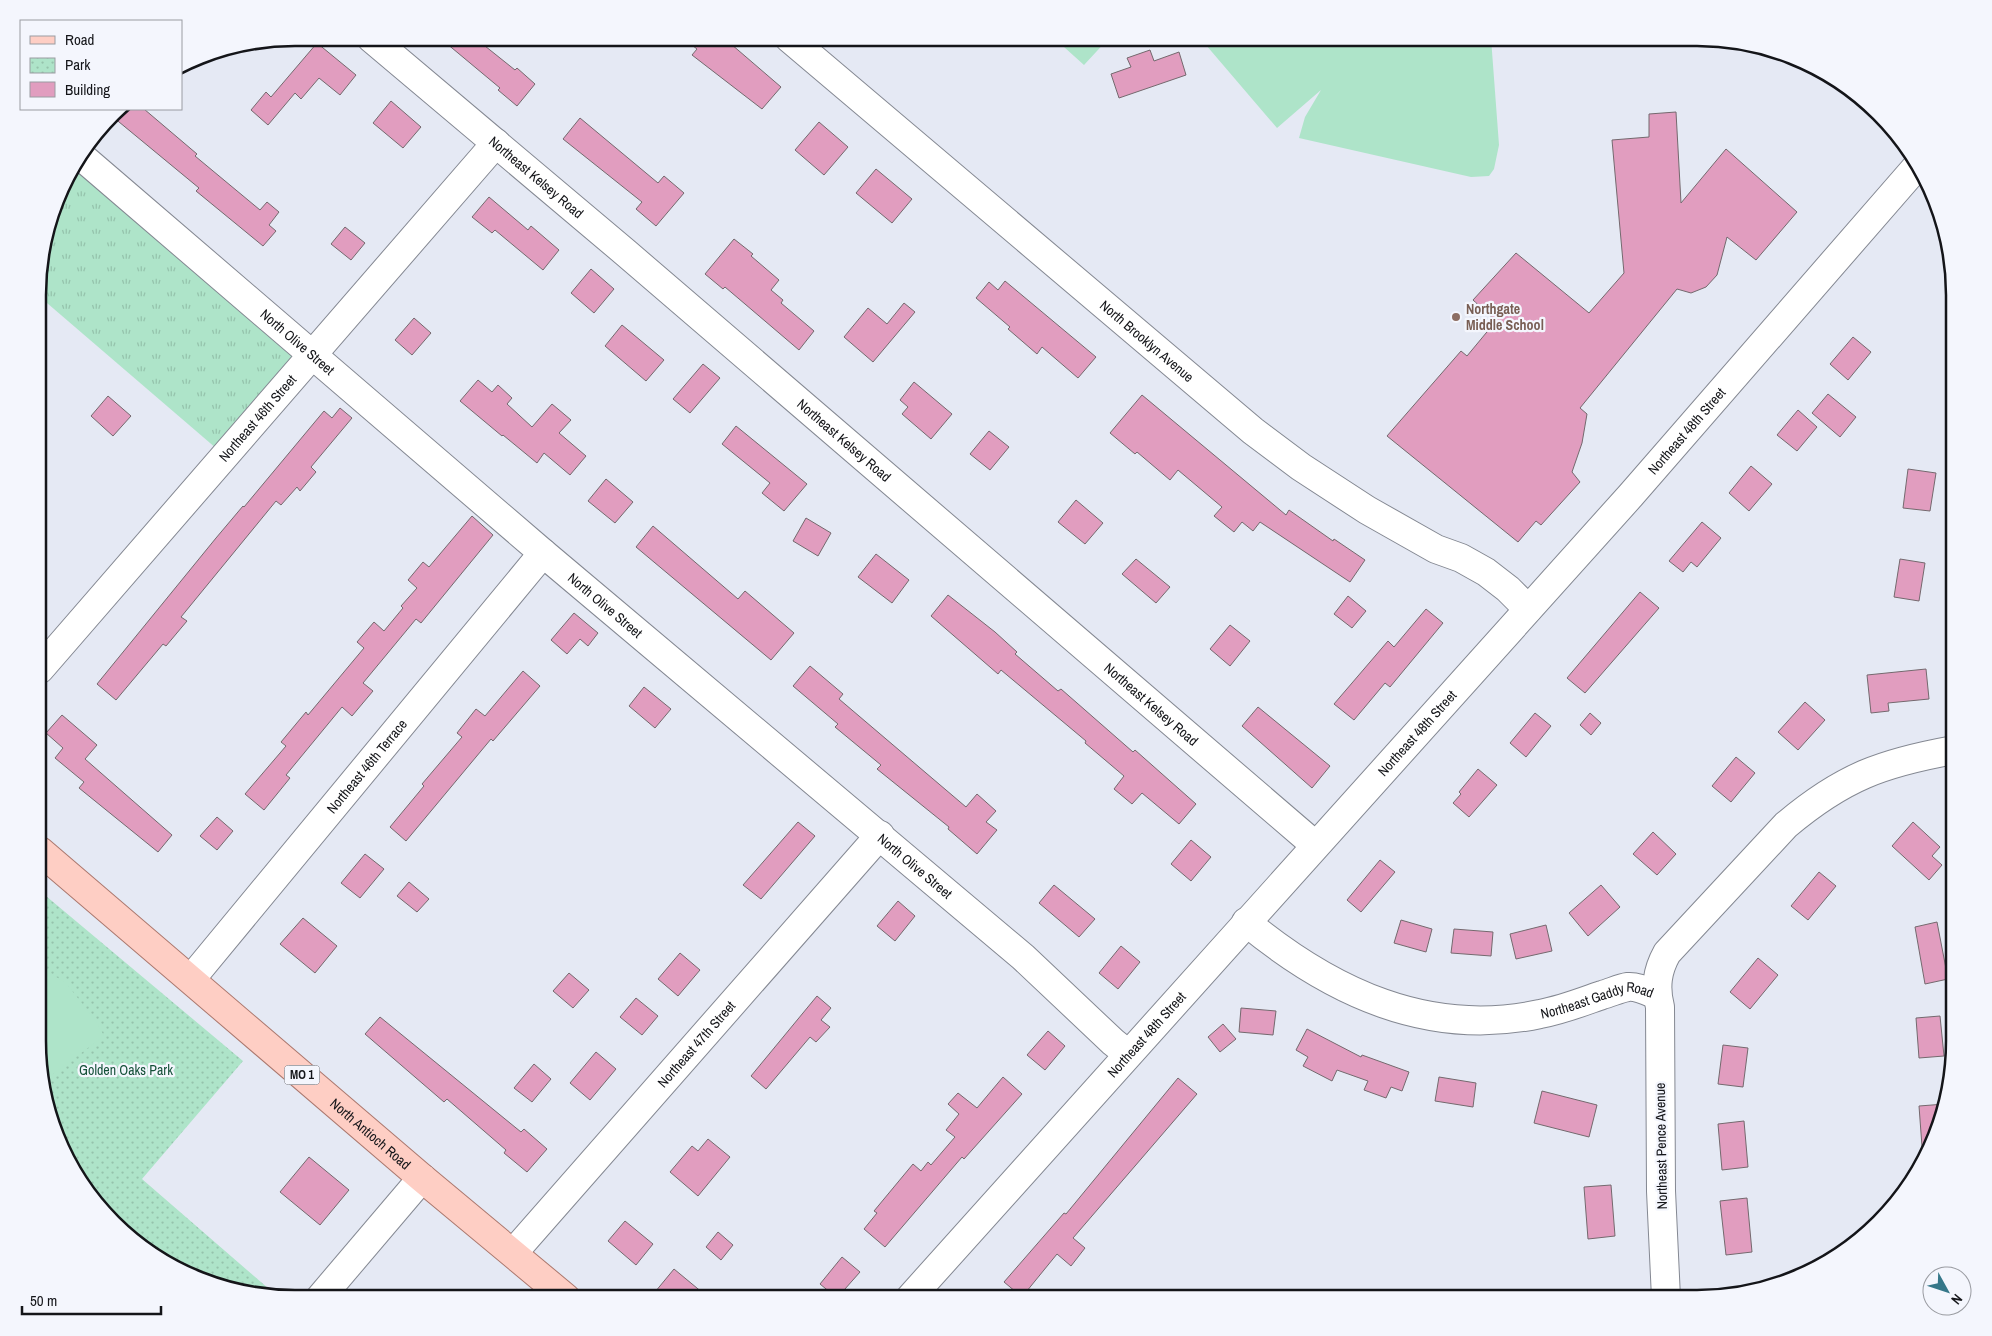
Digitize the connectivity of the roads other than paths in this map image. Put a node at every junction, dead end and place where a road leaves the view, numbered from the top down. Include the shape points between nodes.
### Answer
1 (381, 46) edge
2 (798, 46) edge
3 (496, 143) junction
4 (86, 160) edge
5 (1912, 171) edge
6 (312, 355) junction
7 (544, 553) junction
8 (1528, 609) junction
9 (46, 662) edge
10 (1946, 752) edge
11 (880, 835) junction
12 (1315, 845) junction
13 (46, 856) edge
14 (1246, 922) junction
15 (191, 979) junction
16 (1657, 995) junction
17 (1128, 1054) junction
18 (422, 1178) junction
19 (513, 1253) junction
20 (327, 1290) edge
21 (557, 1290) edge
22 (922, 1290) edge
23 (1666, 1290) edge

1 - 3 street, Northeast Kelsey Road
2 - 8 street, North Brooklyn Avenue via 1253,431 1368,510 1436,549 1486,572
3 - 6 street, Northeast 46th Street
3 - 12 street, Northeast Kelsey Road
4 - 6 street, North Olive Street
5 - 8 street, Northeast 48th Street
6 - 7 street, North Olive Street
6 - 9 street, Northeast 46th Street
7 - 11 street, North Olive Street
7 - 15 street, Northeast 46th Terrace
8 - 12 street, Northeast 48th Street
10 - 16 street, Northeast Gaddy Road via 1884,765 1857,776 1808,806 1786,825 1667,953 1657,977
11 - 17 street, North Olive Street via 1023,957
11 - 19 street, Northeast 47th Street
12 - 14 street, Northeast 48th Street
13 - 15 main road, North Antioch Road / MO 1
14 - 16 street, Northeast Gaddy Road via 1299,962 1349,990 1388,1005 1442,1019 1475,1021 1540,1014 1628,987
14 - 17 street, Northeast 48th Street
15 - 18 main road, North Antioch Road / MO 1
16 - 23 street, Northeast Pence Avenue via 1660,1007 1661,1191
17 - 22 street, Northeast 48th Street
18 - 19 main road, North Antioch Road / MO 1
18 - 20 street
19 - 21 main road, North Antioch Road / MO 1

